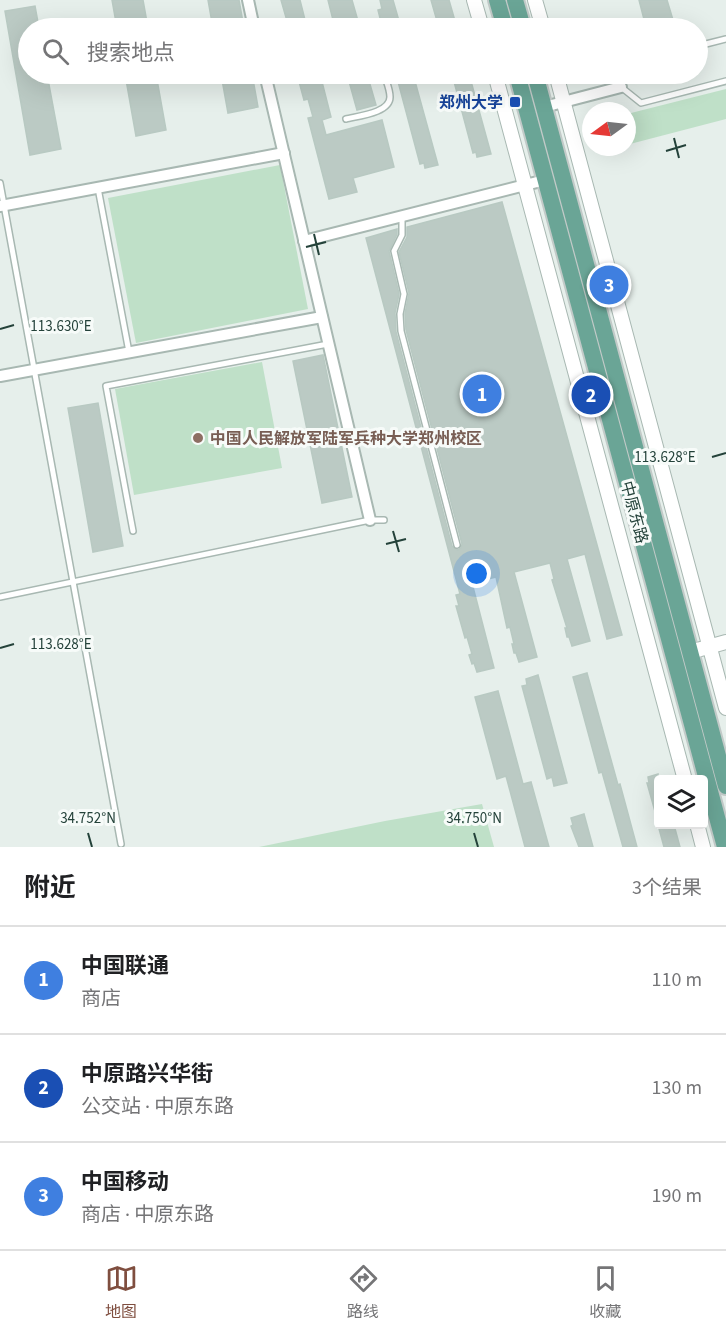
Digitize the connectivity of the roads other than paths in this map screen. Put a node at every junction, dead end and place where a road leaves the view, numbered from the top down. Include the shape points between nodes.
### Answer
1 (248, 0) edge
2 (474, 0) edge
3 (497, 0) edge
4 (515, 0) edge
5 (535, 0) edge
6 (252, 18) edge
7 (479, 18) edge
8 (502, 18) edge
9 (520, 18) edge
10 (540, 18) edge
11 (726, 39) edge
12 (708, 44) edge
13 (726, 81) edge
14 (267, 84) edge
15 (387, 84) edge
16 (498, 84) edge
17 (520, 84) edge
18 (538, 84) edge
19 (559, 84) edge
20 (622, 84) edge
21 (621, 87) junction
22 (564, 102) junction
23 (544, 107) junction
24 (346, 119) dead end
25 (284, 153) junction
26 (545, 180) junction
27 (0, 183) edge
28 (525, 184) junction
29 (98, 188) junction
30 (2, 206) edge
31 (402, 216) junction
32 (304, 241) junction
33 (322, 317) junction
34 (329, 344) junction
35 (129, 352) junction
36 (35, 370) junction
37 (0, 376) edge
38 (370, 520) junction
39 (384, 520) dead end
40 (133, 531) dead end
41 (457, 545) dead end
42 (73, 581) junction
43 (0, 597) edge
44 (726, 642) edge
45 (709, 646) junction
46 (690, 652) junction
47 (726, 708) edge
48 (684, 775) edge
49 (726, 786) edge
50 (698, 829) edge
51 (121, 844) dead end
52 (703, 847) edge
53 (725, 847) edge

1 - 6 street
2 - 7 street
3 - 8 main road
4 - 9 main road
5 - 10 street
11 - 12 lane
13 - 21 lane via 641,103
14 - 25 street
15 - 24 lane via 390,101 386,106
16 - 28 street
17 - 26 main road, 中原东路
18 - 23 main road, 中原东路
19 - 22 street
20 - 21 lane
21 - 22 street
22 - 23 street
22 - 45 street
23 - 46 main road, 中原东路
25 - 29 street
25 - 32 street
26 - 28 street
26 - 53 main road, 中原东路
27 - 30 lane
28 - 31 street
28 - 48 street
29 - 30 street
29 - 35 lane
30 - 36 lane
31 - 32 street
31 - 41 lane via 402,235 394,251 404,294 401,331
32 - 33 street
33 - 34 street
33 - 35 street
34 - 38 street
34 - 40 lane via 106,386
35 - 36 street
36 - 37 street
36 - 42 lane
38 - 39 lane
38 - 42 lane
42 - 43 lane
42 - 51 lane
44 - 45 street
45 - 46 street
45 - 47 street
46 - 49 main road, 中原东路
50 - 52 street

